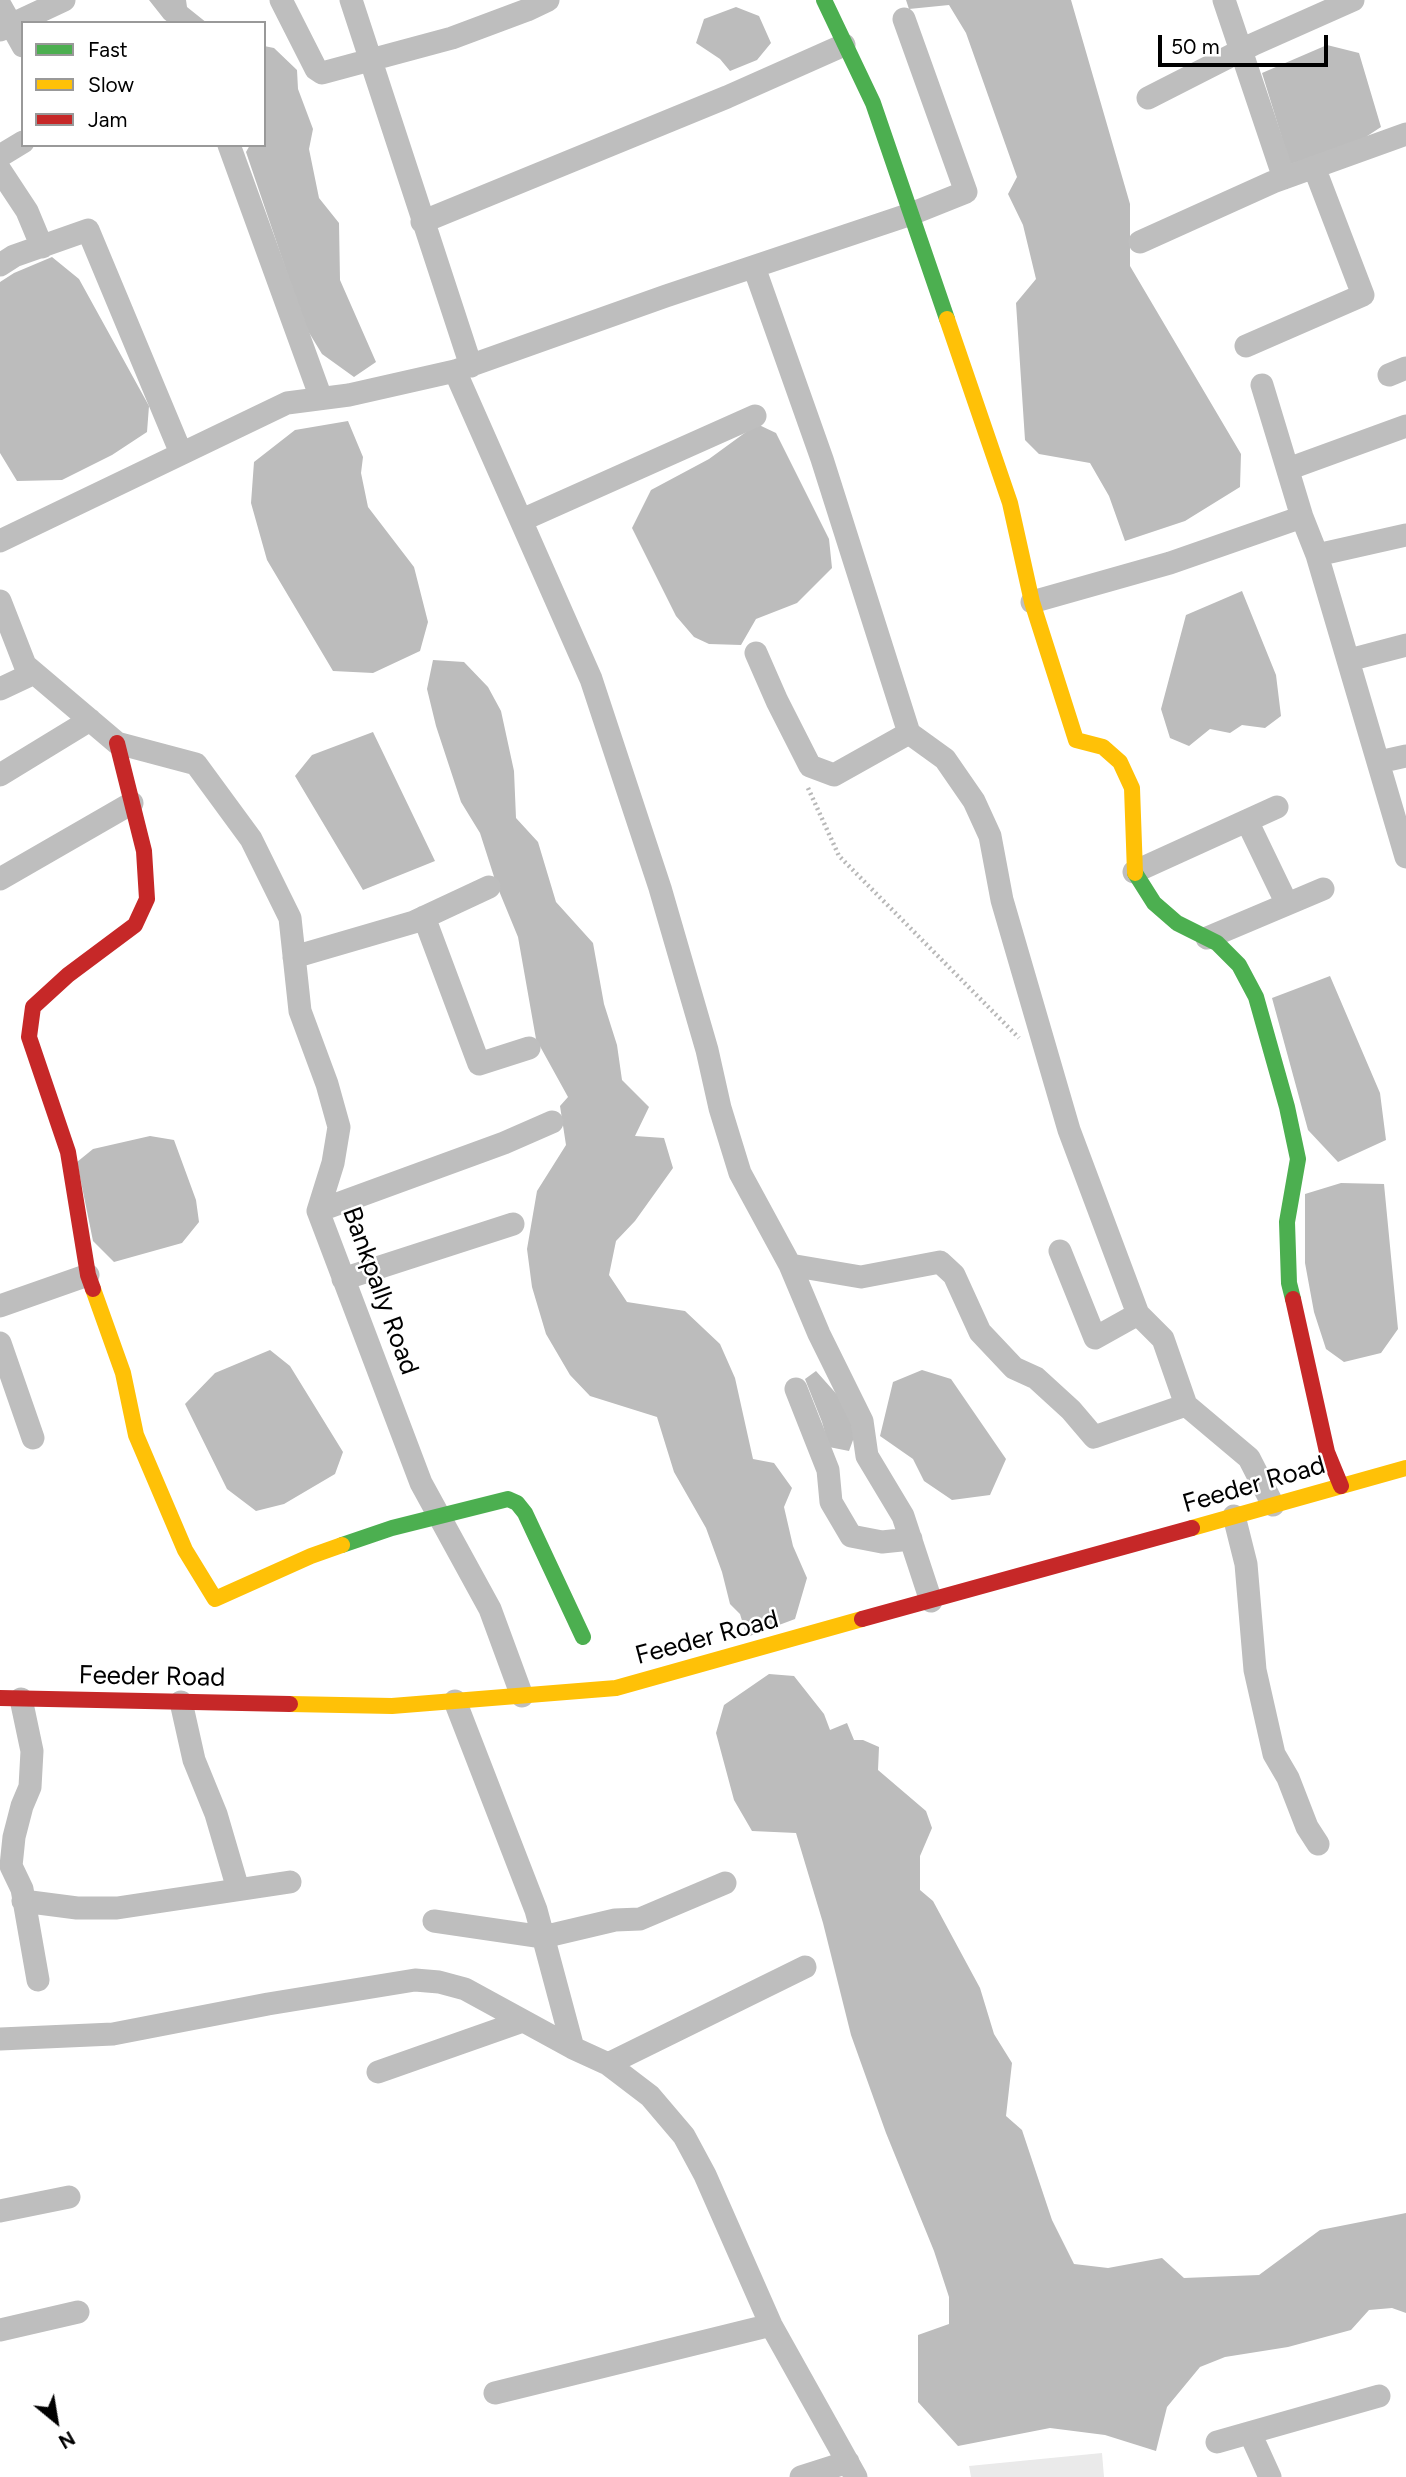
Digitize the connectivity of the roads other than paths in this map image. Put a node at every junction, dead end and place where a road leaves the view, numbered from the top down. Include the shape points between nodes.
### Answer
1 (64, 0) edge
2 (281, 0) edge
3 (351, 0) edge
4 (548, 0) edge
5 (824, 0) edge
6 (1224, 0) edge
7 (1353, 0) edge
8 (904, 19) dead end
9 (3, 20) edge
10 (21, 43) edge
11 (844, 45) junction
12 (1241, 51) junction
13 (370, 59) junction
14 (1149, 98) dead end
15 (1406, 134) edge
16 (21, 143) edge
17 (230, 147) edge
18 (0, 156) edge
19 (1314, 167) junction
20 (0, 170) edge
21 (1284, 178) junction
22 (911, 214) junction
23 (422, 222) junction
24 (1140, 242) dead end
25 (42, 247) junction
26 (0, 265) edge
27 (754, 267) junction
28 (1246, 346) dead end
29 (463, 369) junction
30 (1262, 385) dead end
31 (321, 398) junction
32 (755, 416) dead end
33 (1406, 426) edge
34 (181, 453) junction
35 (1288, 469) junction
36 (1302, 517) junction
37 (522, 520) junction
38 (1406, 535) edge
39 (0, 541) edge
40 (1317, 555) junction
41 (0, 601) edge
42 (1032, 602) junction
43 (1406, 645) edge
44 (756, 653) dead end
45 (1349, 660) junction
46 (34, 673) junction
47 (0, 689) edge
48 (90, 720) junction
49 (909, 733) junction
50 (117, 743) junction
51 (1406, 756) edge
52 (1379, 762) junction
53 (0, 775) edge
54 (132, 803) junction
55 (1277, 807) dead end
56 (1247, 821) junction
57 (1406, 857) edge
58 (1134, 872) junction
59 (0, 879) edge
60 (489, 887) dead end
61 (1323, 889) dead end
62 (1287, 904) junction
63 (424, 917) junction
64 (1207, 938) junction
65 (294, 957) junction
66 (528, 1048) dead end
67 (552, 1122) dead end
68 (318, 1211) junction
69 (513, 1224) dead end
70 (1060, 1251) dead end
71 (790, 1265) junction
72 (88, 1275) junction
73 (343, 1279) junction
74 (0, 1306) edge
75 (1138, 1314) junction
76 (0, 1343) edge
77 (796, 1389) dead end
78 (1186, 1405) junction
79 (33, 1438) dead end
80 (1406, 1468) edge
81 (1341, 1486) junction
82 (1273, 1505) junction
83 (1234, 1516) junction
84 (440, 1517) junction
85 (911, 1539) junction
86 (931, 1601) junction
87 (583, 1637) dead end
88 (522, 1696) junction
89 (10, 1699) edge
90 (455, 1701) junction
91 (181, 1702) junction
92 (1318, 1844) dead end
93 (290, 1882) dead end
94 (725, 1883) dead end
95 (238, 1889) junction
96 (15, 1895) edge
97 (433, 1921) dead end
98 (543, 1937) junction
99 (805, 1966) dead end
100 (38, 1980) dead end
101 (523, 2021) junction
102 (0, 2039) edge
103 (573, 2048) junction
104 (608, 2064) junction
105 (378, 2072) dead end
106 (69, 2197) dead end
107 (0, 2211) edge
108 (78, 2312) dead end
109 (771, 2325) junction
110 (0, 2330) edge
111 (495, 2393) dead end
112 (1379, 2396) dead end
113 (1250, 2432) junction
114 (1217, 2442) dead end
115 (852, 2469) edge
116 (801, 2477) edge
117 (1270, 2477) edge

1 - 9 street
2 - 13 street via 318,72
3 - 13 street
4 - 13 street via 452,38
5 - 11 street
6 - 12 street
7 - 12 street
8 - 22 street via 966,192
9 - 10 street
11 - 22 street via 873,103
11 - 23 street
12 - 14 street
12 - 21 street
13 - 23 street
15 - 19 street
16 - 18 street
17 - 31 street
19 - 21 street
19 - 28 street via 1363,295
20 - 25 street via 27,211
21 - 24 street
22 - 27 street
22 - 42 street via 1010,503
23 - 29 street
25 - 26 street
25 - 34 street via 88,230
27 - 29 street
27 - 49 street via 822,459
29 - 31 street
29 - 37 street
30 - 35 street
31 - 34 street via 287,403
32 - 37 street
33 - 35 street
34 - 39 street
35 - 36 street
36 - 40 street
36 - 42 street via 1170,563
37 - 71 street via 596,692 660,888 740,1173
38 - 40 street
40 - 45 street
41 - 46 street, Bankpally Road via 25,665
42 - 58 street via 1076,740 1103,747 1120,762 1132,788
43 - 45 street
44 - 49 street via 810,766 834,775
45 - 52 street
46 - 47 street
46 - 48 street, Bankpally Road
48 - 50 street, Bankpally Road
48 - 53 street
49 - 75 street via 946,759 990,836 1002,900 1069,1130
50 - 54 street
50 - 65 street, Bankpally Road via 196,764 251,839 290,918
51 - 52 street
52 - 57 street
54 - 59 street
54 - 72 street via 144,851 146,899 135,925 68,975 33,1007 30,1020 29,1037 68,1152
55 - 56 street
56 - 58 street
56 - 62 street
58 - 64 street via 1154,903 1177,923
60 - 63 street
61 - 62 street
62 - 64 street
63 - 65 street
63 - 66 street via 479,1064
64 - 81 street via 1239,965 1256,997 1287,1107 1297,1159 1287,1222 1289,1283 1327,1451
65 - 68 street, Bankpally Road via 300,1011 339,1127
67 - 68 street
68 - 73 street, Bankpally Road
69 - 73 street
70 - 75 street via 1095,1338
71 - 78 street via 861,1277 940,1262 954,1275 980,1332 1014,1368 1036,1378 1071,1410 1094,1437
71 - 85 street via 862,1421 867,1456 903,1516
72 - 74 street
72 - 84 street via 123,1373 136,1435 185,1550 215,1599 311,1556
73 - 84 street, Bankpally Road via 421,1483
75 - 78 street via 1163,1339
76 - 79 street
77 - 85 street via 828,1470 831,1503 850,1536 882,1542
78 - 82 street via 1249,1458
80 - 81 street, Feeder Road
81 - 82 street, Feeder Road
82 - 83 street, Feeder Road
83 - 86 street, Feeder Road
83 - 92 street via 1246,1564 1255,1670 1274,1754
84 - 87 street via 508,1499 517,1503
84 - 88 street, Bankpally Road via 489,1609
85 - 86 street
86 - 88 street, Feeder Road via 616,1688
88 - 90 street, Feeder Road
89 - 91 street, Feeder Road
89 - 96 street via 32,1751 30,1787 14,1837
90 - 91 street, Feeder Road via 392,1706
90 - 98 street
91 - 95 street via 194,1759
93 - 95 street
94 - 98 street via 640,1919 615,1920
95 - 96 street via 117,1908 77,1908
96 - 100 street
97 - 98 street
98 - 103 street
99 - 104 street
101 - 102 street via 465,1989 415,1980 113,2034
101 - 103 street
101 - 105 street
103 - 104 street
104 - 109 street via 650,2096 684,2136
106 - 107 street
108 - 110 street
109 - 111 street
109 - 115 street
112 - 113 street
113 - 114 street
113 - 117 street
115 - 116 street

